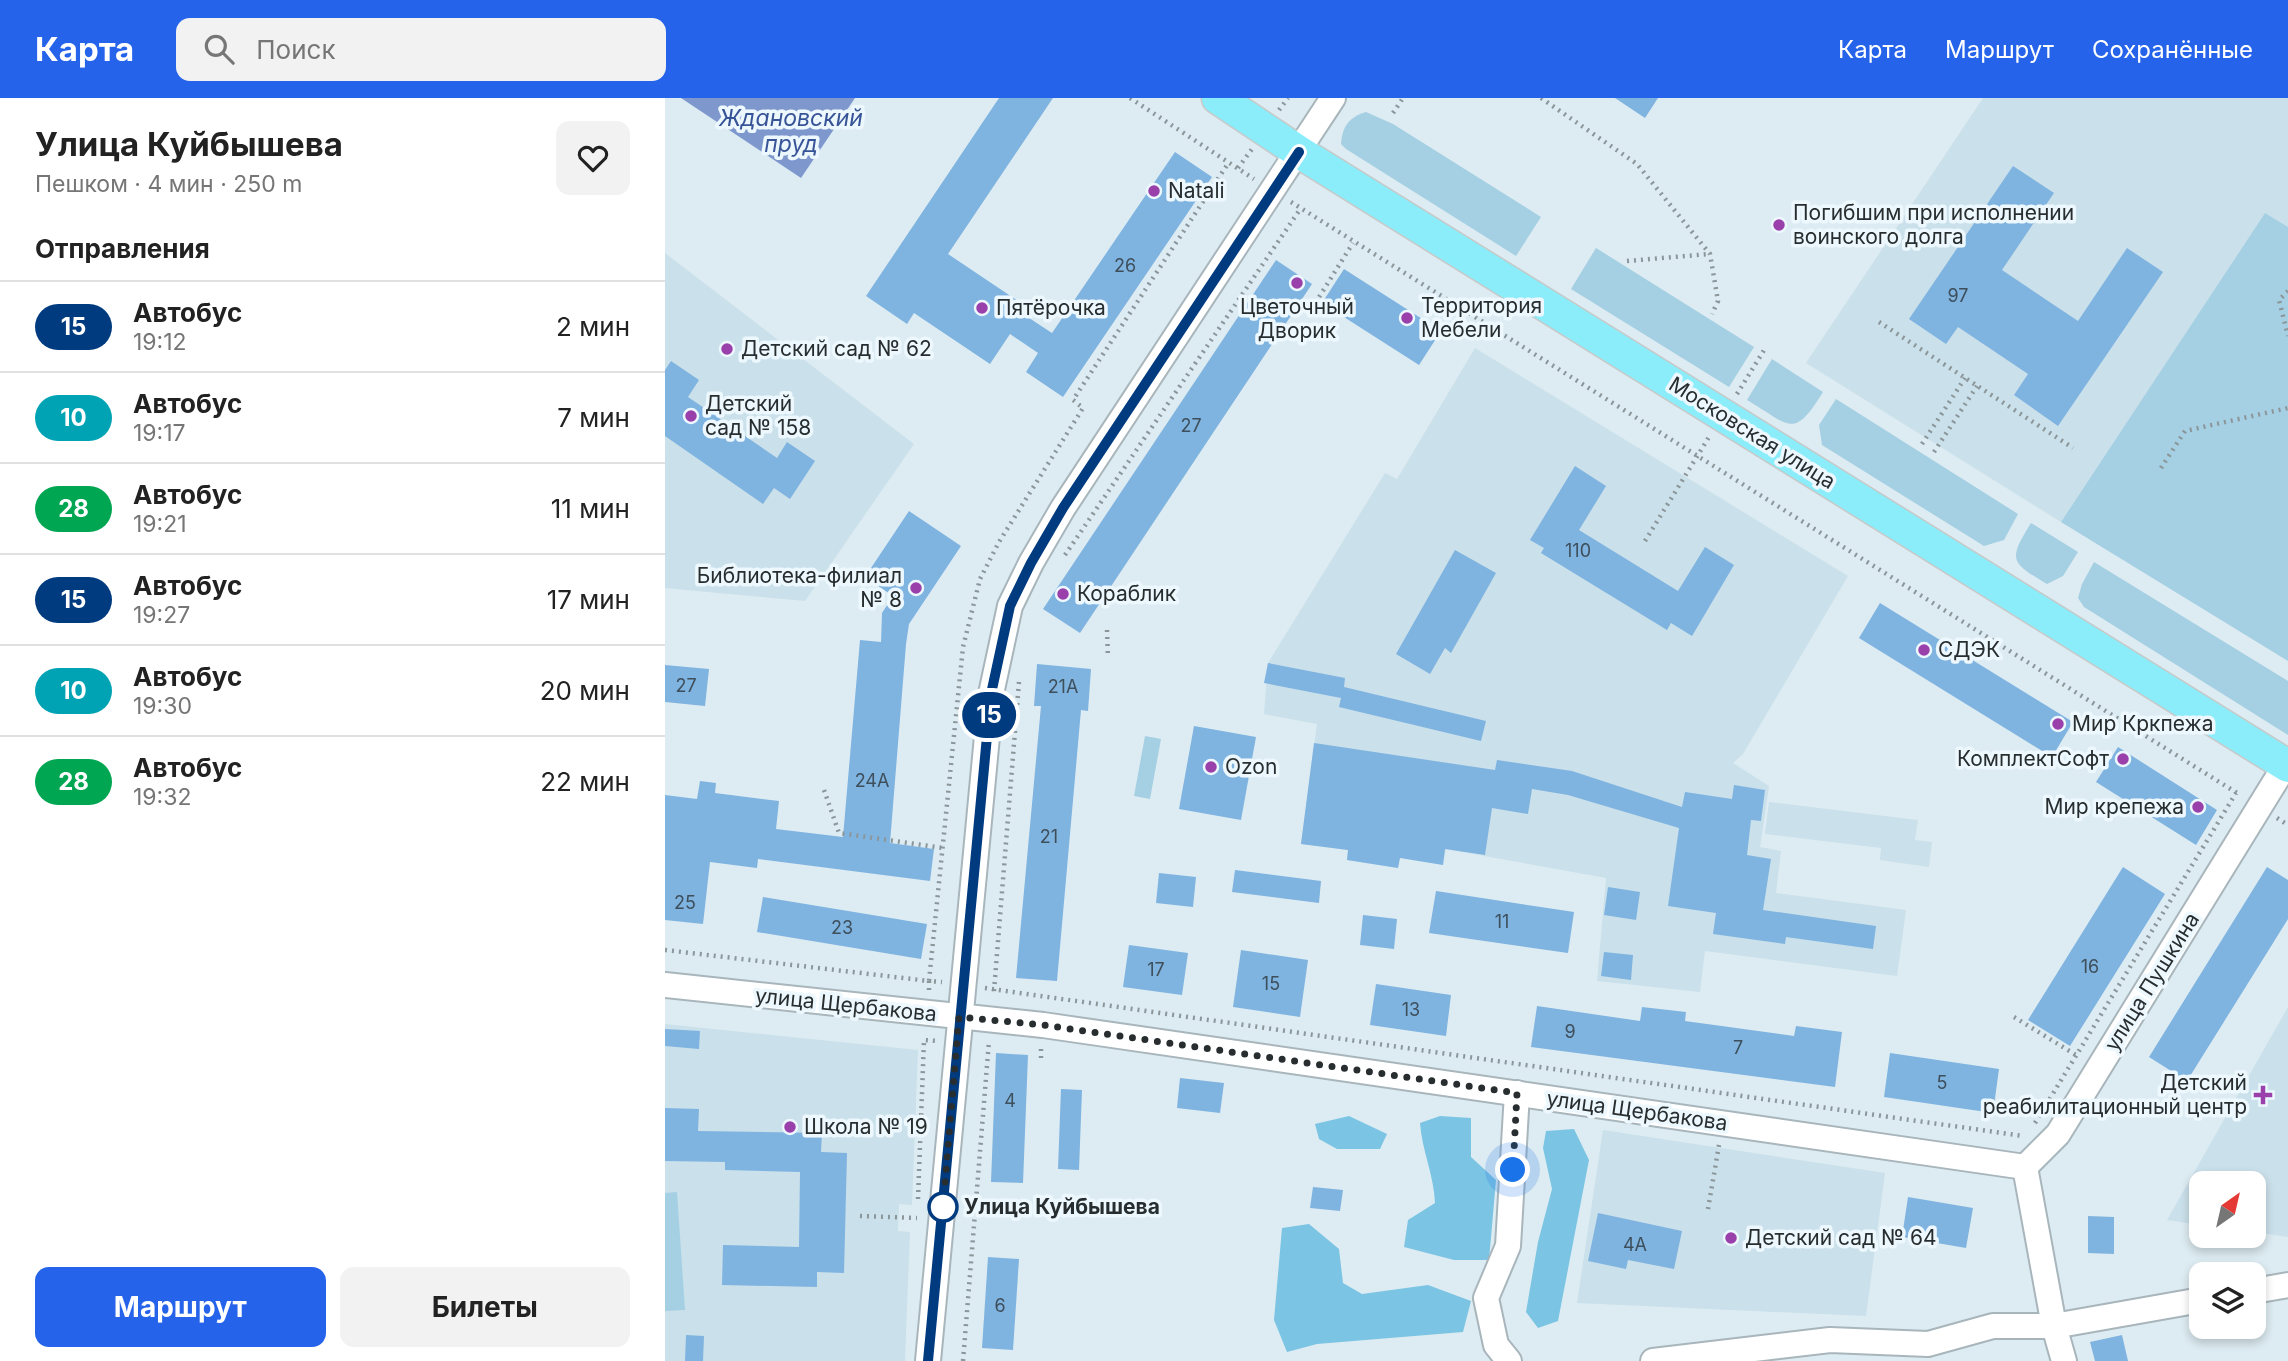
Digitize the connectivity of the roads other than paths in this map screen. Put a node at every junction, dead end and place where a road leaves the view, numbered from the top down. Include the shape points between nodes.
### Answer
1 (1218, 98) edge
2 (1333, 98) edge
3 (1299, 152) junction
4 (2287, 765) edge
5 (665, 985) edge
6 (959, 1017) junction
7 (1517, 1093) junction
8 (2025, 1167) junction
9 (2288, 1285) edge
10 (2266, 1289) edge
11 (2189, 1302) edge
12 (2054, 1326) junction
13 (928, 1361) edge
14 (1509, 1361) edge
15 (1653, 1361) edge
16 (2064, 1361) edge

1 - 3 main road, Московская улица
2 - 3 street
3 - 4 main road, Московская улица
3 - 6 street via 1063,508 1010,606 991,694
4 - 8 street, улица Пушкина via 2058,1134
5 - 6 street, улица Щербакова
6 - 7 street, улица Щербакова
6 - 13 street
7 - 8 street, улица Щербакова
7 - 14 street via 1508,1246 1486,1298 1496,1345
8 - 12 street
9 - 10 street
11 - 12 street
12 - 15 street via 1993,1326 1928,1344 1830,1340
12 - 16 street

